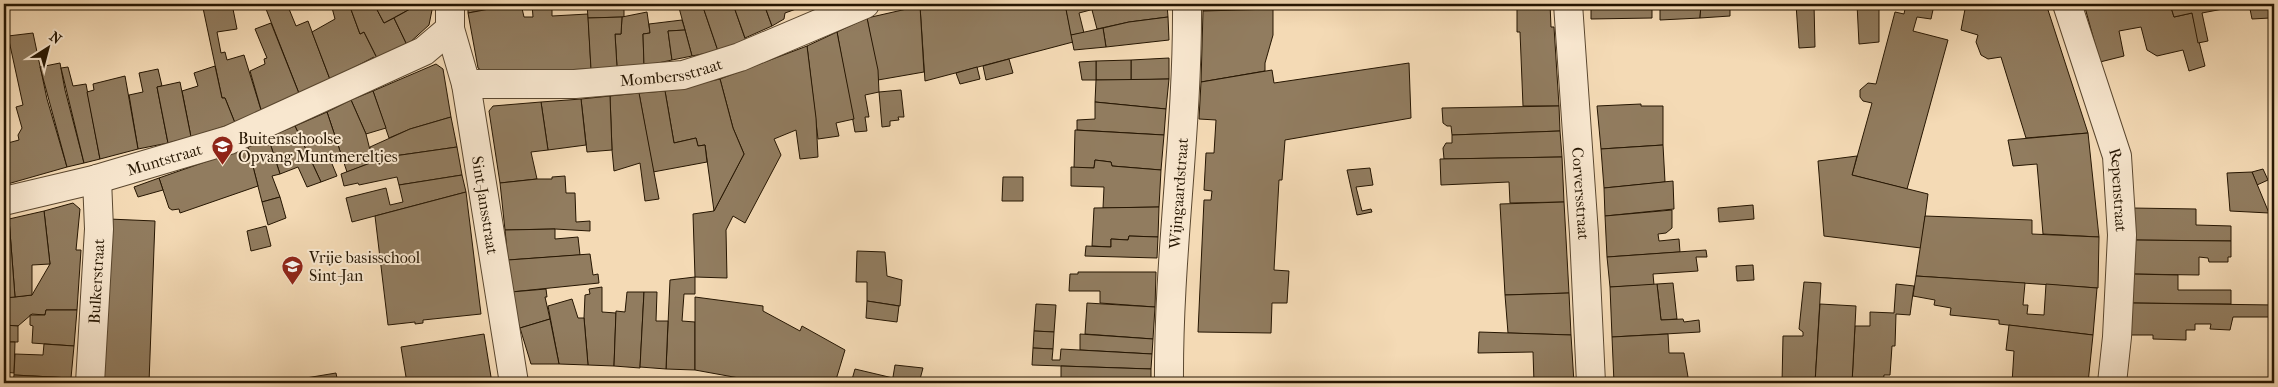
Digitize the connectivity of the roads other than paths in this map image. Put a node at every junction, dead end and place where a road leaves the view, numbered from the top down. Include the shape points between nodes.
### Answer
1 (866, 4) edge
2 (1187, 4) edge
3 (1568, 4) edge
4 (2066, 4) edge
5 (450, 17) edge
6 (466, 84) junction
7 (97, 179) junction
8 (4, 201) edge
9 (90, 383) edge
10 (514, 383) edge
11 (1169, 383) edge
12 (1592, 383) edge
13 (2112, 383) edge

1 - 6 street, Mombersstraat via 740,57 683,75 575,84
2 - 11 street, Wijngaardstraat via 1185,125 1174,254
3 - 12 street, Corversstraat
4 - 13 street, Repenstraat via 2116,156 2122,235 2118,337
5 - 6 street, Sint-Jansstraat
5 - 7 street, Muntstraat via 424,51 266,125 229,140
6 - 10 street, Sint-Jansstraat
7 - 8 street, Muntstraat
7 - 9 street, Bulkerstraat via 99,229

